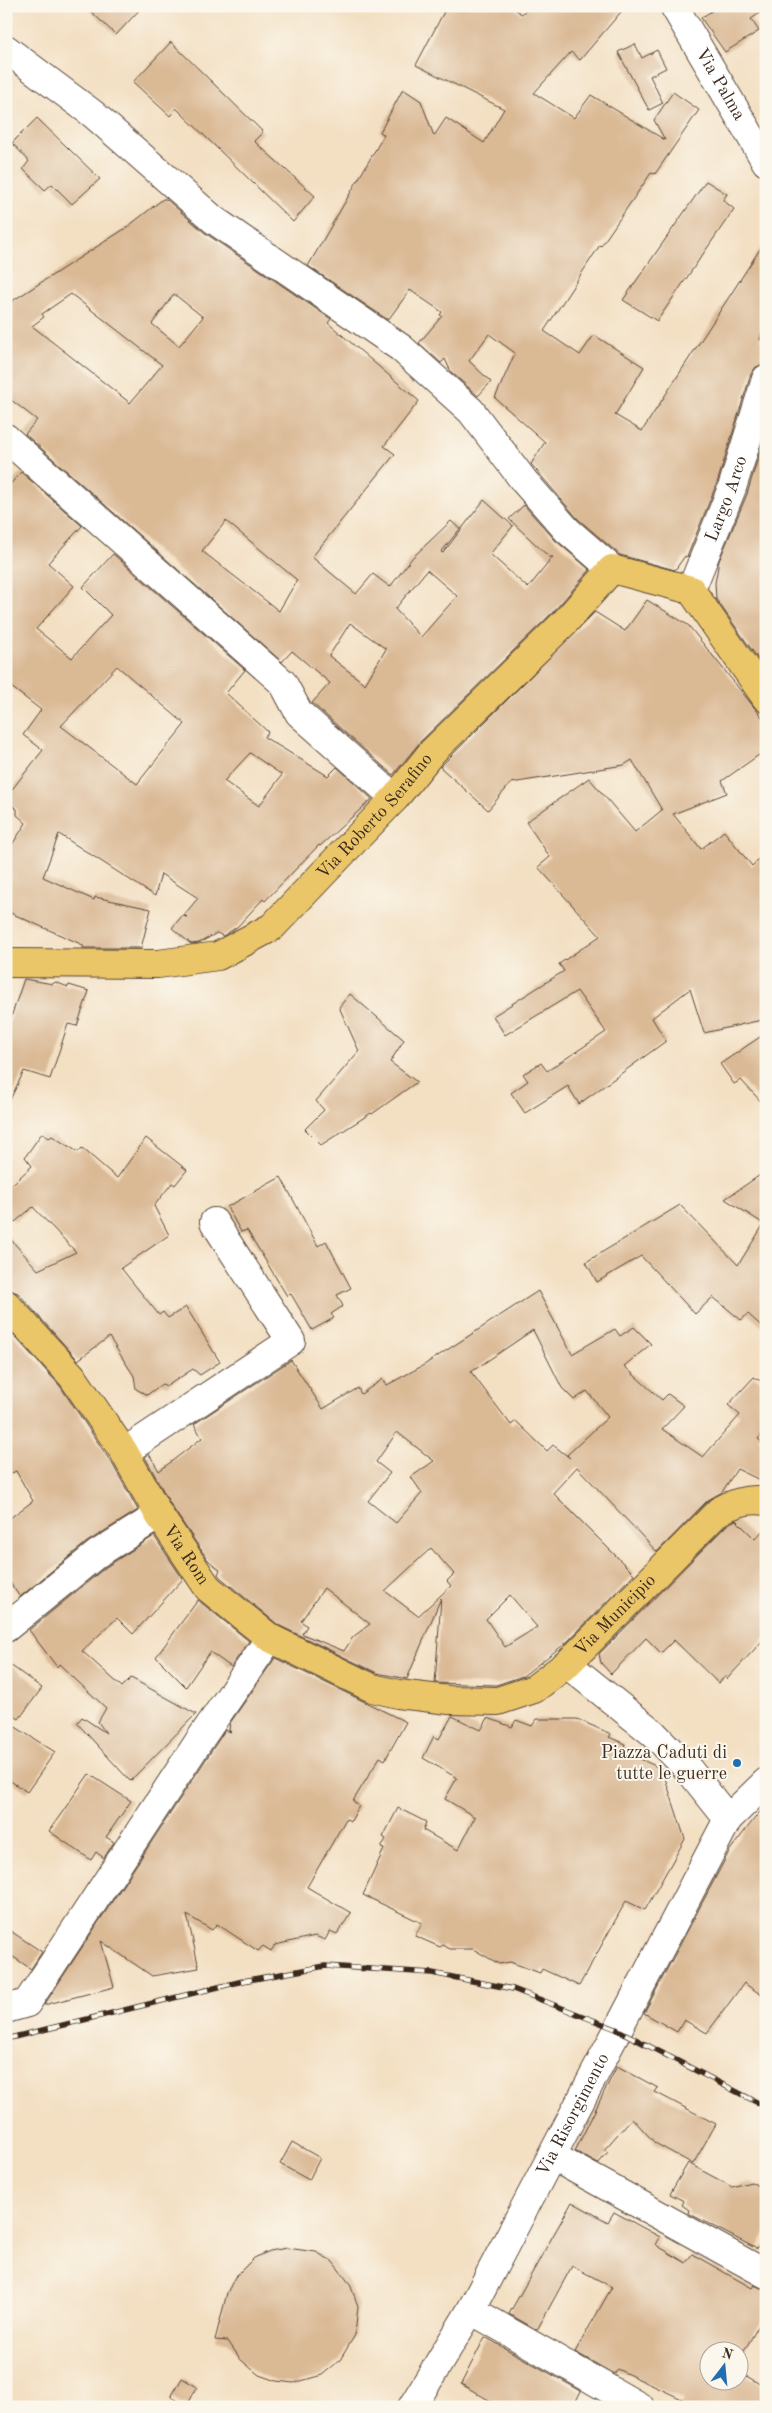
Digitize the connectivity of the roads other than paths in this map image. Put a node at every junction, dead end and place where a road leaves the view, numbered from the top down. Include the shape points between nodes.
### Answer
1 (674, 6) edge
2 (6, 49) edge
3 (766, 162) edge
4 (766, 379) edge
5 (6, 438) edge
6 (612, 569) junction
7 (691, 590) junction
8 (766, 698) edge
9 (395, 798) junction
10 (6, 963) edge
11 (214, 1222) dead end
12 (6, 1304) edge
13 (124, 1452) junction
14 (766, 1501) edge
15 (159, 1515) junction
16 (6, 1628) edge
17 (270, 1638) junction
18 (567, 1664) junction
19 (449, 1700) joint
20 (766, 1782) edge
21 (728, 1819) junction
22 (6, 2009) edge
23 (552, 2156) junction
24 (766, 2274) edge
25 (471, 2310) junction
26 (412, 2407) edge
27 (640, 2407) edge

1 - 3 street, Via Palma
2 - 6 street via 92,114 214,220 400,348 471,411 524,481 567,530
4 - 7 street, Largo Arco via 732,488
5 - 9 street via 283,683 298,713
6 - 7 main road
6 - 9 main road, Via Roberto Serafino via 565,622 432,752
7 - 8 main road
9 - 10 main road, Via Roberto Serafino via 272,927 218,956 158,964
11 - 13 street via 291,1341
12 - 13 main road, Via Rom via 72,1376
13 - 15 main road, Via Rom
14 - 18 main road, Via Municipio via 754,1499 718,1511
15 - 16 street via 97,1554
15 - 17 main road, Via Rom via 208,1588
17 - 19 main road, Via Rom via 372,1688
17 - 22 street via 27,2003
18 - 19 main road, Via Municipio via 534,1689 498,1701
18 - 21 street via 653,1733 689,1770
20 - 21 street, Via Risorgimento
21 - 23 street, Via Risorgimento
23 - 24 street
23 - 25 street, Via Risorgimento
25 - 26 street, Via Risorgimento
25 - 27 street

